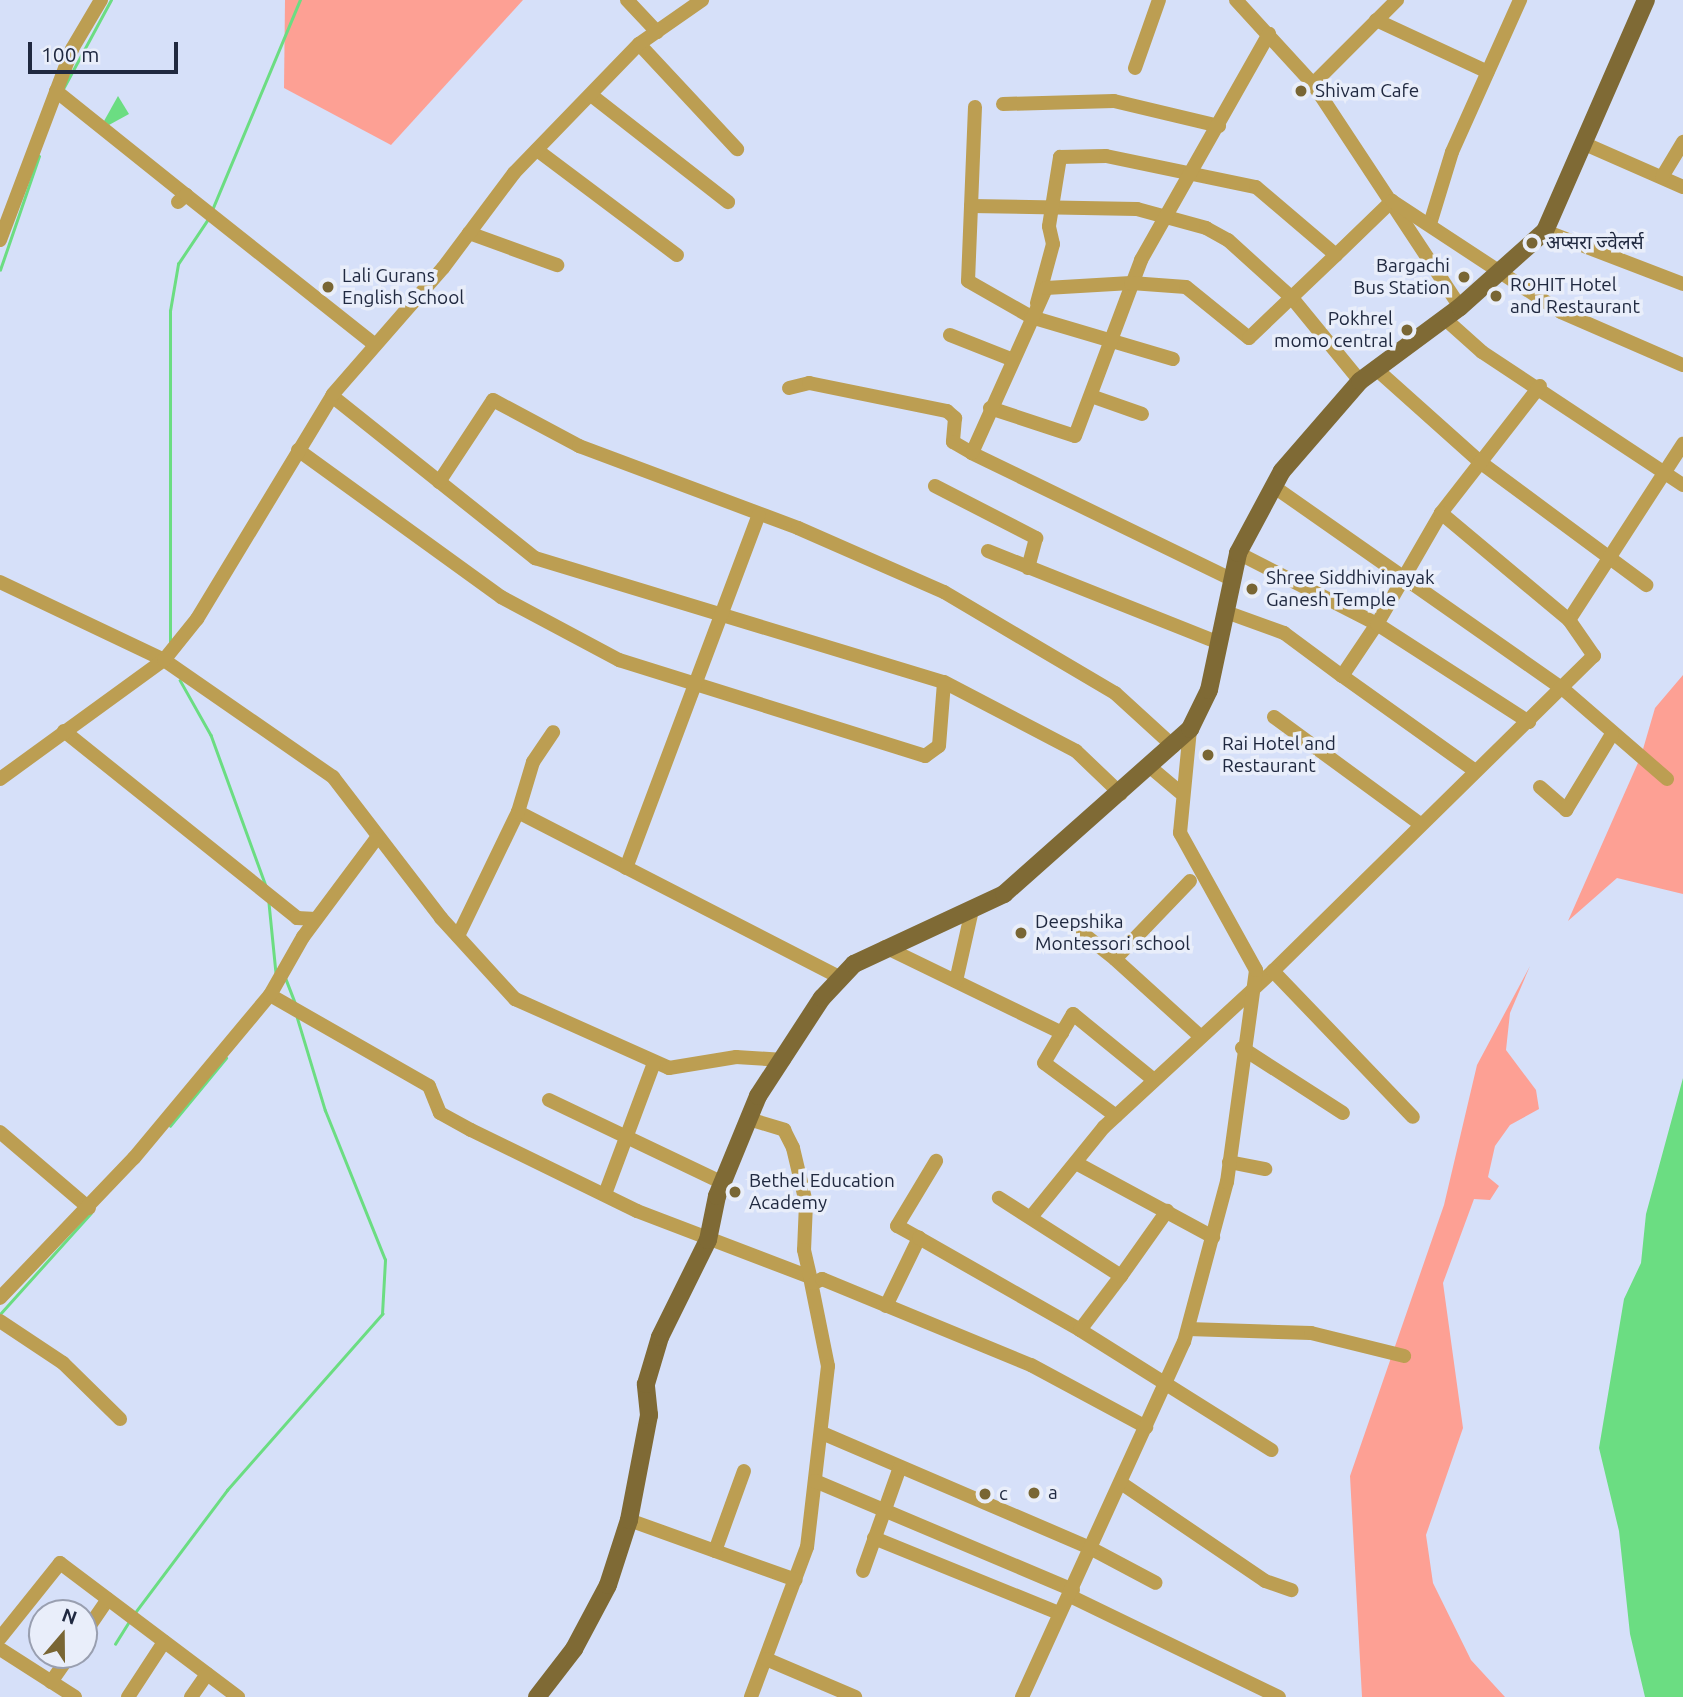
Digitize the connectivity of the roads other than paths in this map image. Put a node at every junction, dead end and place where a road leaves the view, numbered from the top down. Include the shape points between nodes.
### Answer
1 (100, 0) edge
2 (627, 0) edge
3 (702, 0) edge
4 (1159, 0) edge
5 (1236, 0) edge
6 (1397, 0) edge
7 (1520, 0) edge
8 (1646, 0) edge
9 (1376, 20) junction
10 (657, 32) junction
11 (1269, 34) junction
12 (639, 44) junction
13 (1135, 68) dead end
14 (1488, 72) junction
15 (1313, 84) junction
16 (57, 91) junction
17 (591, 95) junction
18 (1003, 104) dead end
19 (975, 107) dead end
20 (1219, 126) junction
21 (1683, 142) edge
22 (1585, 144) junction
23 (737, 149) dead end
24 (537, 150) junction
25 (1191, 172) junction
26 (1662, 177) junction
27 (1683, 187) edge
28 (1392, 201) junction
29 (728, 202) dead end
30 (971, 206) junction
31 (1051, 208) junction
32 (1164, 214) junction
33 (1430, 224) junction
34 (1545, 231) junction
35 (469, 233) junction
36 (0, 240) edge
37 (677, 255) dead end
38 (1336, 255) junction
39 (557, 265) dead end
40 (1504, 271) junction
41 (1131, 282) junction
42 (1683, 284) edge
43 (1292, 298) junction
44 (1460, 307) junction
45 (1034, 310) junction
46 (1444, 318) junction
47 (950, 335) dead end
48 (1111, 343) junction
49 (375, 345) junction
50 (1011, 359) junction
51 (1173, 359) dead end
52 (1683, 365) edge
53 (1375, 368) junction
54 (1360, 381) junction
55 (1540, 386) junction
56 (789, 388) dead end
57 (332, 396) junction
58 (1091, 396) junction
59 (990, 408) junction
60 (1142, 414) dead end
61 (1683, 444) edge
62 (298, 450) junction
63 (972, 453) junction
64 (1480, 462) junction
65 (1666, 470) junction
66 (439, 482) junction
67 (1683, 485) edge
68 (935, 486) dead end
69 (1273, 486) junction
70 (1441, 513) junction
71 (760, 515) junction
72 (988, 551) dead end
73 (1238, 553) junction
74 (1609, 555) junction
75 (1028, 568) junction
76 (1407, 574) junction
77 (1231, 579) junction
78 (0, 582) edge
79 (1646, 585) dead end
80 (1226, 612) junction
81 (722, 616) junction
82 (1569, 621) junction
83 (1377, 624) junction
84 (1219, 643) junction
85 (164, 660) junction
86 (1342, 677) junction
87 (944, 682) junction
88 (697, 684) junction
89 (1562, 688) junction
90 (1274, 717) dead end
91 (1529, 722) junction
92 (1190, 729) junction
93 (64, 731) junction
94 (553, 732) dead end
95 (1612, 734) junction
96 (1173, 746) junction
97 (1150, 767) junction
98 (1474, 770) junction
99 (0, 779) edge
100 (1667, 779) dead end
101 (1541, 787) dead end
102 (1180, 792) junction
103 (1121, 794) junction
104 (518, 812) junction
105 (1420, 824) junction
106 (376, 839) junction
107 (626, 868) junction
108 (1190, 881) dead end
109 (972, 910) junction
110 (316, 919) junction
111 (299, 920) junction
112 (1071, 924) dead end
113 (304, 935) junction
114 (458, 936) junction
115 (885, 947) junction
116 (1115, 959) junction
117 (1273, 971) junction
118 (839, 977) junction
119 (956, 981) junction
120 (1254, 983) junction
121 (270, 995) junction
122 (1062, 1033) junction
123 (1201, 1037) junction
124 (1242, 1048) junction
125 (784, 1060) junction
126 (654, 1063) junction
127 (1154, 1080) junction
128 (549, 1100) dead end
129 (1343, 1113) dead end
130 (1116, 1116) junction
131 (1413, 1116) dead end
132 (749, 1119) junction
133 (0, 1132) edge
134 (625, 1138) junction
135 (936, 1160) dead end
136 (1229, 1162) junction
137 (1076, 1163) junction
138 (1265, 1169) dead end
139 (723, 1182) junction
140 (605, 1194) junction
141 (999, 1198) dead end
142 (89, 1208) junction
143 (1167, 1212) junction
144 (1031, 1217) junction
145 (1213, 1237) junction
146 (919, 1238) junction
147 (708, 1240) junction
148 (1121, 1276) junction
149 (812, 1280) junction
150 (0, 1298) edge
151 (886, 1306) junction
152 (0, 1321) edge
153 (1080, 1329) junction
154 (1188, 1329) junction
155 (1404, 1356) dead end
156 (1166, 1384) junction
157 (120, 1419) dead end
158 (1146, 1427) junction
159 (822, 1433) junction
160 (1271, 1450) dead end
161 (900, 1467) junction
162 (744, 1471) dead end
163 (815, 1481) junction
164 (1121, 1483) junction
165 (884, 1511) junction
166 (629, 1520) junction
167 (874, 1538) junction
168 (1092, 1549) junction
169 (715, 1551) junction
170 (863, 1571) dead end
171 (796, 1580) junction
172 (1156, 1583) dead end
173 (1291, 1590) dead end
174 (1072, 1593) junction
175 (108, 1599) junction
176 (1059, 1613) junction
177 (98, 1614) edge
178 (0, 1638) edge
179 (164, 1642) junction
180 (0, 1649) edge
181 (765, 1659) junction
182 (60, 1669) edge
183 (207, 1674) junction
184 (51, 1682) junction
185 (75, 1697) edge
186 (128, 1697) edge
187 (191, 1697) edge
188 (238, 1697) edge
189 (537, 1697) edge
190 (751, 1697) edge
191 (855, 1697) edge
192 (1022, 1697) edge
193 (1279, 1697) edge

1 - 16 street
2 - 10 street
3 - 10 street
4 - 13 street
5 - 11 street
6 - 9 street
7 - 14 street
8 - 22 main road
9 - 14 street
9 - 15 street
10 - 12 street
11 - 15 street
11 - 20 street
12 - 17 street
12 - 23 street
14 - 33 street
15 - 28 street
16 - 36 street
16 - 49 street via 182,198
17 - 24 street
17 - 29 street
18 - 20 street via 1114,101
19 - 30 street
20 - 25 street
21 - 26 street
22 - 26 street
22 - 34 main road
24 - 35 street
24 - 37 street
25 - 31 street via 1132,159 1065,155
25 - 32 street
25 - 38 street via 1256,187
26 - 27 street
28 - 33 street
28 - 38 street
28 - 44 street
30 - 31 street
30 - 45 street via 968,281
31 - 32 street
31 - 45 street via 1053,244
32 - 41 street
32 - 43 street via 1228,240
33 - 40 street
34 - 40 main road
34 - 42 street
35 - 39 street
35 - 49 street
38 - 43 street
40 - 44 main road
40 - 52 street via 1562,312
41 - 43 street via 1186,288 1245,337
41 - 45 street via 1051,285
41 - 48 street
43 - 54 street
44 - 46 main road
45 - 48 street
45 - 50 street
46 - 53 main road
46 - 55 street via 1482,352
47 - 50 street
48 - 51 street
48 - 58 street
49 - 57 street
50 - 59 street
53 - 54 main road
53 - 64 street
54 - 69 main road
55 - 64 street
55 - 65 street
56 - 63 street via 809,383 947,411 955,418 953,442
57 - 62 street
57 - 66 street
58 - 59 street via 1071,439
58 - 60 street
59 - 63 street
61 - 65 street
62 - 85 street via 197,619
62 - 88 street via 501,597 619,660
63 - 77 street
64 - 70 street
64 - 74 street
65 - 67 street
65 - 74 street
66 - 71 street via 493,400 579,446
66 - 81 street via 534,558
68 - 75 street via 1036,538
69 - 73 main road
69 - 76 street
70 - 76 street
70 - 82 street
71 - 81 street
71 - 96 street via 944,592 999,622 1115,693
72 - 75 street
73 - 77 main road
73 - 83 street
74 - 79 street
74 - 82 street
75 - 84 street
76 - 83 street
76 - 89 street
77 - 80 main road
78 - 85 street
80 - 84 main road
80 - 86 street via 1284,633
81 - 87 street
81 - 88 street
82 - 89 street via 1594,656
83 - 86 street
83 - 91 street
84 - 92 main road via 1209,690
85 - 93 street
85 - 106 street via 333,777
86 - 98 street
87 - 88 street via 939,746 925,756
87 - 103 street via 1076,751
88 - 107 street
89 - 91 street
89 - 95 street
90 - 105 street
91 - 98 street
92 - 96 main road
92 - 102 street
93 - 99 street
93 - 111 street
94 - 104 street via 533,762
95 - 100 street
95 - 101 street via 1566,810
96 - 97 main road
97 - 102 street
97 - 103 main road
98 - 105 street
102 - 120 street via 1181,833 1248,946
103 - 109 main road via 1004,894
104 - 107 street
104 - 114 street
105 - 117 street
106 - 110 street
106 - 114 street
107 - 118 street
108 - 116 street
109 - 115 main road
109 - 119 street
110 - 111 street
110 - 113 street
111 - 113 street
112 - 116 street
113 - 121 street
114 - 126 street via 515,999
115 - 118 main road
115 - 119 street
116 - 123 street
117 - 120 street
117 - 131 street
118 - 125 main road
119 - 122 street
120 - 123 street
120 - 124 street
121 - 140 street via 429,1086 440,1113
121 - 142 street
122 - 127 street via 1073,1014
122 - 130 street via 1044,1063
123 - 127 street
124 - 129 street
124 - 136 street
125 - 126 street via 736,1057 669,1068
125 - 132 main road
126 - 134 street
127 - 130 street
128 - 134 street
130 - 137 street
132 - 139 main road
132 - 149 street via 784,1130 793,1148 806,1203 804,1250
133 - 142 street
134 - 139 street
134 - 140 street
135 - 146 street via 897,1226
136 - 138 street
136 - 145 street
137 - 143 street
137 - 144 street
139 - 147 main road
140 - 147 street
141 - 144 street
142 - 150 street
143 - 145 street
143 - 148 street
144 - 148 street
145 - 154 street
146 - 151 street
146 - 153 street
147 - 149 street
147 - 166 main road via 652,1359 649,1415
148 - 153 street
149 - 151 street via 822,1279
149 - 159 street via 828,1366
151 - 158 street via 1031,1365
152 - 157 street via 63,1363
153 - 156 street
154 - 155 street via 1311,1333
154 - 156 street
156 - 158 street
156 - 160 street
158 - 164 street
159 - 161 street
159 - 163 street
161 - 165 street
161 - 168 street
162 - 169 street
163 - 165 street
163 - 171 street
164 - 168 street
164 - 173 street via 1265,1581
165 - 167 street
165 - 174 street
166 - 169 street
166 - 189 main road via 596,1613
167 - 170 street
167 - 176 street
168 - 172 street
168 - 174 street
169 - 171 street
171 - 181 street
174 - 176 street
174 - 193 street
175 - 177 street
175 - 178 street via 60,1563
175 - 179 street
176 - 192 street
179 - 183 street
179 - 186 street
180 - 184 street
181 - 190 street
181 - 191 street
182 - 184 street
183 - 187 street
183 - 188 street
184 - 185 street

